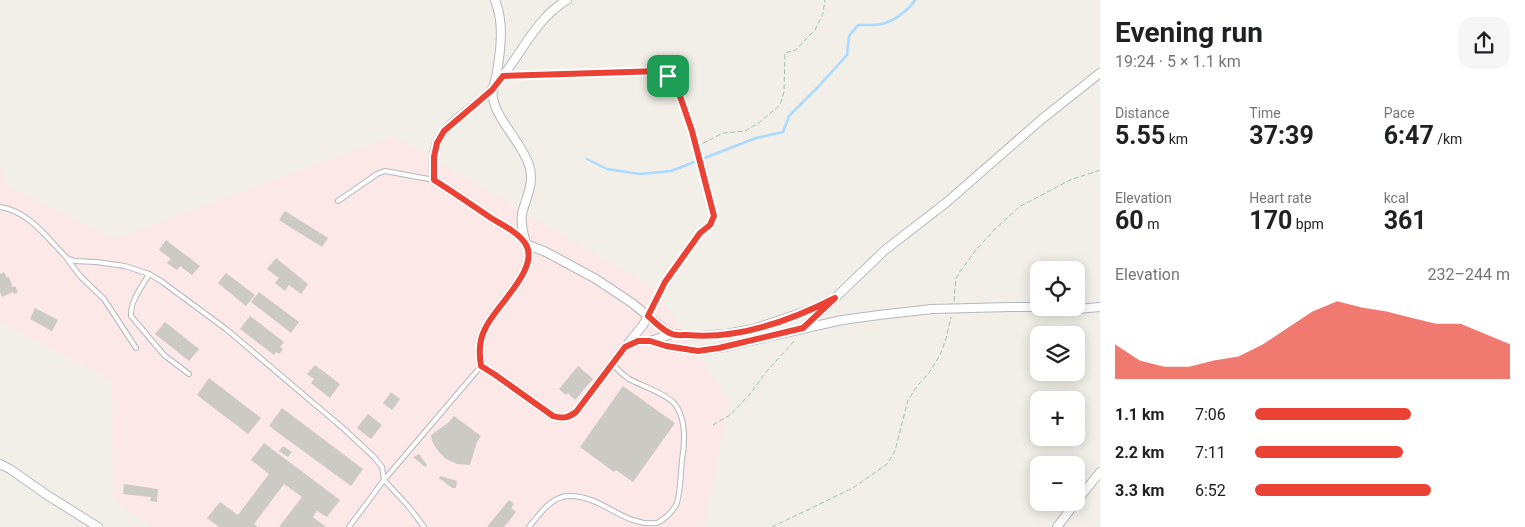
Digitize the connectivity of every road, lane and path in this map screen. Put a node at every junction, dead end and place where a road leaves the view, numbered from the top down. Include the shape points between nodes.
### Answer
1 (495, 0) edge
2 (567, 0) edge
3 (825, 0) edge
4 (1100, 73) edge
5 (503, 76) junction
6 (492, 90) junction
7 (696, 147) junction
8 (1100, 170) edge
9 (434, 180) junction
10 (338, 201) dead end
11 (0, 207) edge
12 (526, 244) junction
13 (67, 258) junction
14 (149, 274) junction
15 (835, 298) junction
16 (1030, 307) edge
17 (1100, 307) edge
18 (953, 308) junction
19 (1085, 308) edge
20 (648, 316) junction
21 (803, 328) junction
22 (672, 334) junction
23 (650, 341) junction
24 (625, 347) junction
25 (136, 348) dead end
26 (612, 363) junction
27 (481, 366) junction
28 (190, 374) dead end
29 (713, 425) dead end
30 (0, 464) edge
31 (1100, 472) edge
32 (384, 480) junction
33 (1085, 491) edge
34 (1069, 511) edge
35 (98, 527) edge
36 (349, 527) edge
37 (424, 527) edge
38 (529, 527) edge
39 (772, 527) edge
40 (1057, 527) edge

1 - 6 street via 501,42
2 - 5 street via 543,20
3 - 7 path via 815,30 796,50 785,53 780,105 745,131 723,133
4 - 15 street via 885,250
5 - 6 street
5 - 7 path via 661,71 674,82
6 - 9 street via 444,131 435,150
6 - 12 street via 497,110 530,167 531,182 522,215
7 - 20 path via 714,216 665,282
8 - 18 path via 1070,180 1019,207 995,229 956,278
9 - 10 lane via 385,171
9 - 12 street
11 - 13 lane via 26,218
12 - 20 street via 596,279
12 - 27 street via 527,266 484,329 479,357
13 - 14 lane via 109,263
13 - 25 lane via 104,299
14 - 28 lane via 133,302 131,316 164,355
14 - 32 lane via 226,330 344,429 374,457 382,468
15 - 21 street
15 - 22 street via 753,330 698,336
16 - 18 street
17 - 19 street
18 - 21 street via 879,315
18 - 39 path via 940,356 908,400 895,451 887,464 853,488
20 - 22 street
20 - 24 street
21 - 23 street via 698,351
21 - 29 path via 750,394 730,415
22 - 23 street
23 - 24 street via 638,341
24 - 26 street
26 - 27 street via 576,412 560,418
26 - 38 lane via 627,378 673,402 682,418 684,443 677,504 662,520 650,526 636,527 591,500 569,496 551,502
27 - 32 lane
30 - 35 street
31 - 33 street
32 - 36 lane
32 - 37 lane
34 - 40 street

